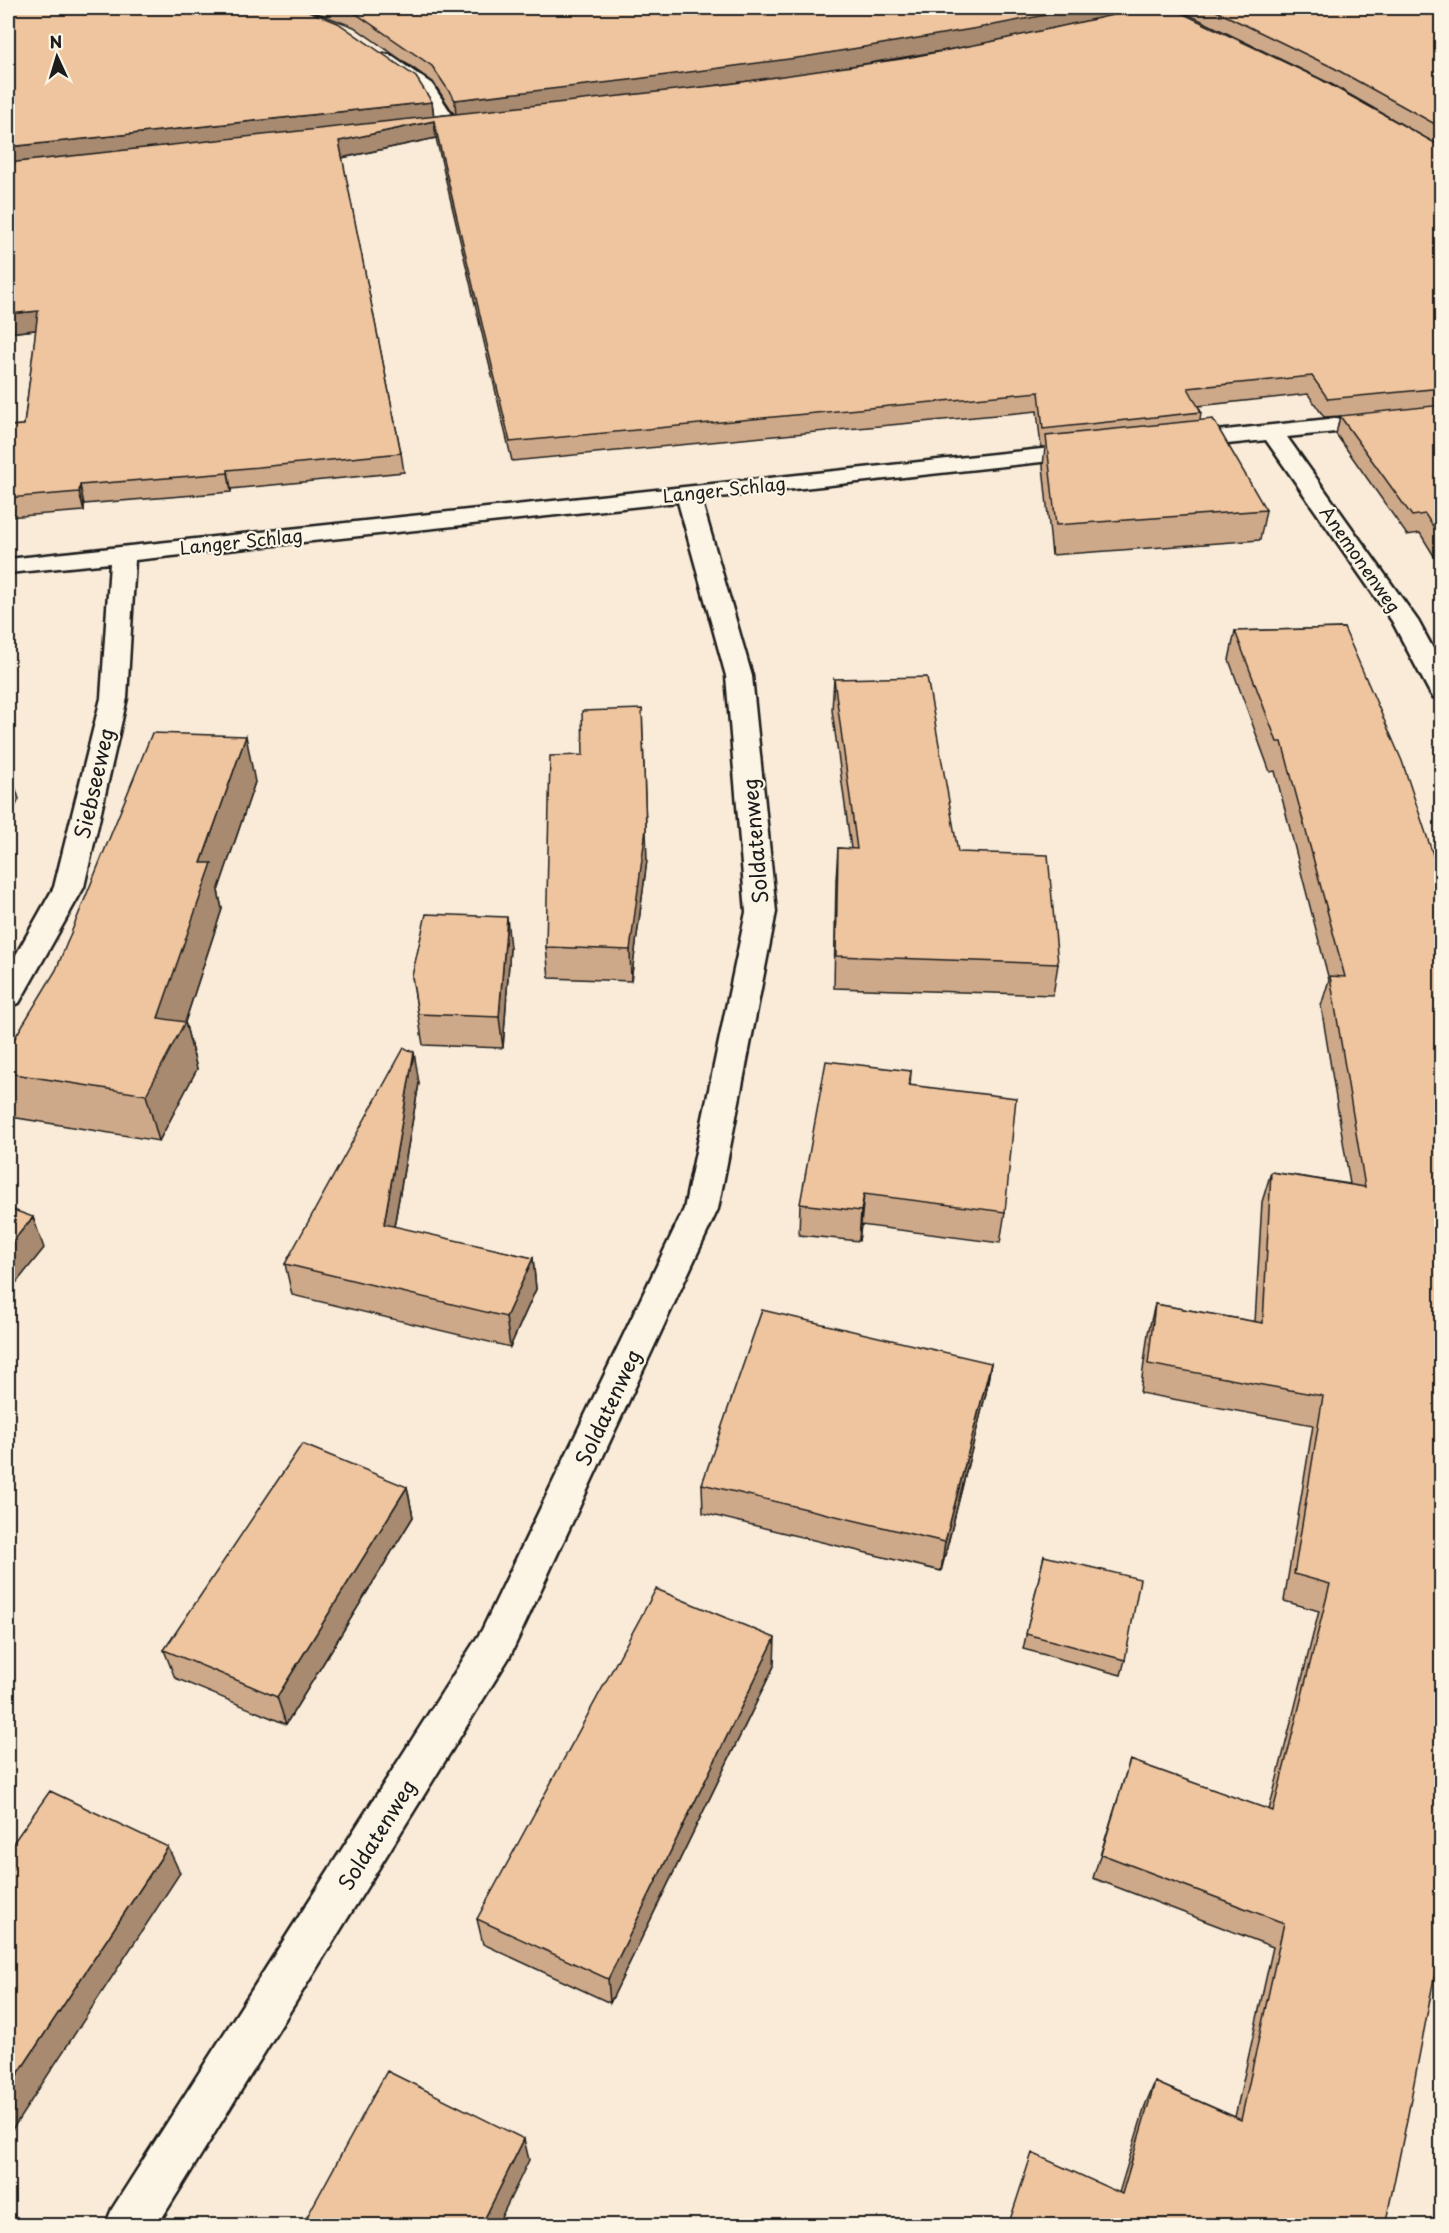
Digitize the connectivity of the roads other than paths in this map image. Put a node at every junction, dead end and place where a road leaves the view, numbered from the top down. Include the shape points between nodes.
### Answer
1 (367, 47) edge
2 (472, 123) edge
3 (450, 125) junction
4 (427, 127) edge
5 (1442, 414) edge
6 (1272, 432) junction
7 (1151, 445) edge
8 (1117, 448) edge
9 (688, 494) junction
10 (123, 554) junction
11 (8, 566) edge
12 (1442, 691) edge
13 (8, 995) edge
14 (129, 2226) edge

1 - 3 street via 426,88
2 - 3 street
3 - 4 street
5 - 6 street
6 - 7 street
6 - 12 street, Anemonenweg via 1405,621
8 - 9 street, Langer Schlag
9 - 10 street, Langer Schlag
9 - 14 street, Soldatenweg via 740,676 761,912 701,1209 496,1643
10 - 11 street, Langer Schlag
10 - 13 street, Siebseeweg via 114,698 69,887

